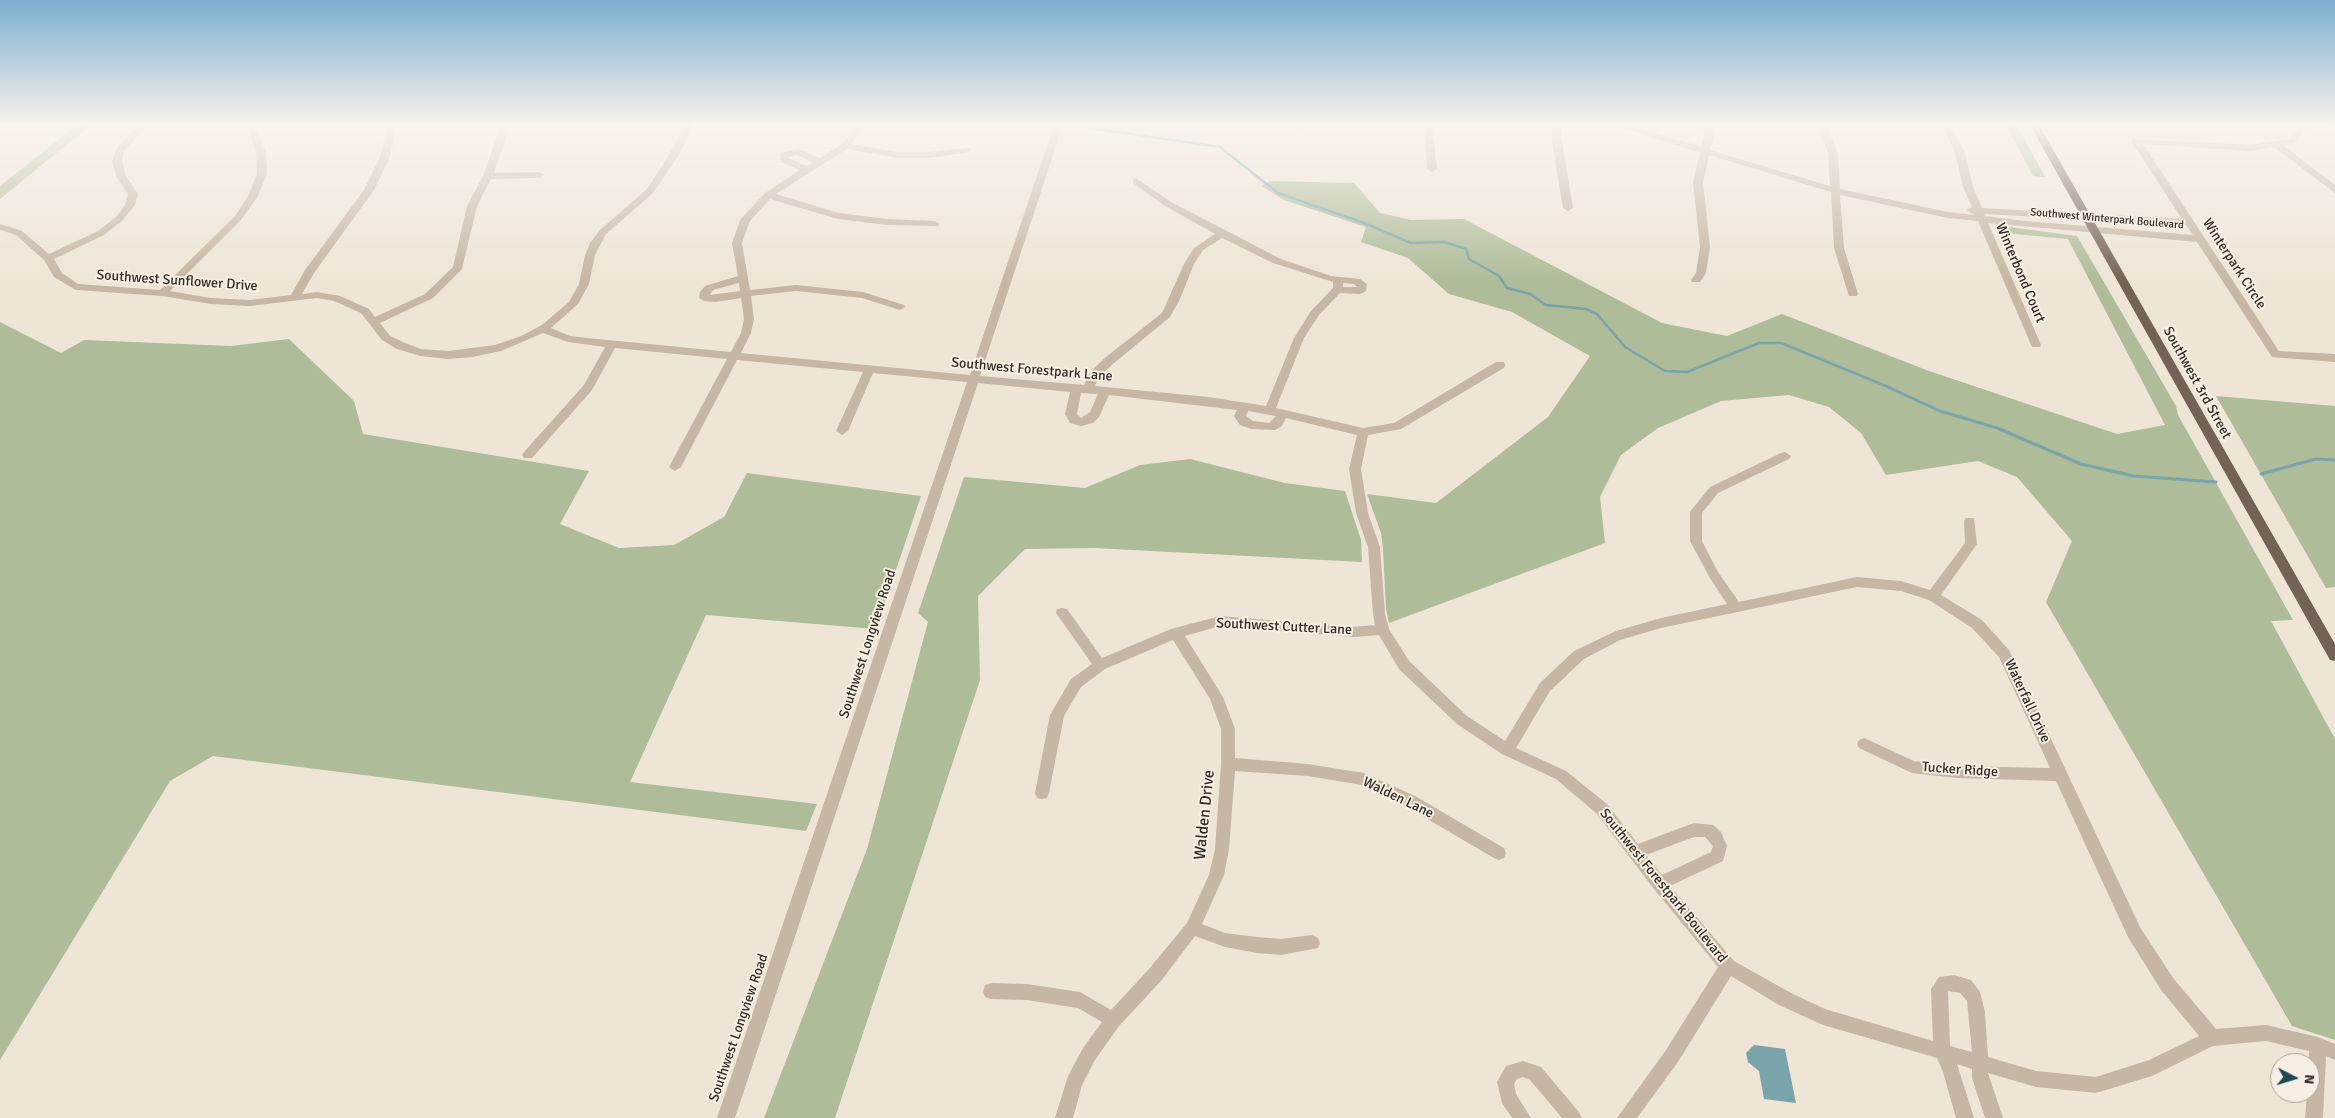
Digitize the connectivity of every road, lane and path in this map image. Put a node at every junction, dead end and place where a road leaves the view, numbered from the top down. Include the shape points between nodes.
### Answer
1 (122, 177) edge
2 (261, 177) edge
3 (375, 177) edge
4 (487, 177) edge
5 (659, 177) edge
6 (796, 177) edge
7 (1041, 177) edge
8 (1563, 177) edge
9 (1699, 177) edge
10 (1790, 177) edge
11 (1836, 177) edge
12 (1965, 177) edge
13 (2064, 177) edge
14 (2160, 177) edge
15 (2318, 177) edge
16 (1136, 181) dead end
17 (2335, 190) edge
18 (1837, 191) junction
19 (768, 196) junction
20 (1568, 208) dead end
21 (1980, 215) junction
22 (2085, 215) junction
23 (2190, 222) junction
24 (935, 224) dead end
25 (0, 227) edge
26 (2093, 229) junction
27 (1223, 233) junction
28 (2202, 239) junction
29 (48, 258) junction
30 (743, 278) junction
31 (1330, 278) junction
32 (1696, 280) dead end
33 (1338, 289) junction
34 (162, 293) junction
35 (746, 294) junction
36 (1853, 294) dead end
37 (294, 298) junction
38 (900, 307) dead end
39 (373, 322) junction
40 (544, 328) junction
41 (612, 344) junction
42 (2036, 345) dead end
43 (734, 356) junction
44 (2335, 358) edge
45 (1500, 365) dead end
46 (869, 370) junction
47 (973, 380) junction
48 (1082, 390) junction
49 (1105, 392) junction
50 (1244, 406) junction
51 (1270, 410) junction
52 (1282, 412) junction
53 (842, 431) dead end
54 (1363, 432) junction
55 (528, 455) dead end
56 (1785, 456) dead end
57 (675, 467) dead end
58 (1970, 521) dead end
59 (1933, 596) junction
60 (1736, 607) junction
61 (1062, 613) dead end
62 (1383, 630) junction
63 (1176, 633) junction
64 (2335, 656) edge
65 (1100, 665) junction
66 (1864, 744) dead end
67 (1507, 750) junction
68 (1228, 764) junction
69 (2061, 775) junction
70 (1042, 793) dead end
71 (1635, 852) junction
72 (1499, 853) dead end
73 (1659, 884) junction
74 (1192, 928) junction
75 (1312, 943) dead end
76 (1728, 966) junction
77 (990, 991) dead end
78 (1113, 1020) junction
79 (2212, 1038) junction
80 (2318, 1045) junction
81 (1942, 1051) junction
82 (2335, 1052) edge
83 (1982, 1062) junction
84 (726, 1118) edge
85 (1064, 1118) edge
86 (1522, 1118) edge
87 (1573, 1118) edge
88 (1626, 1118) edge
89 (1965, 1118) edge
90 (1994, 1118) edge
91 (2314, 1118) edge

1 - 29 street via 133,194 130,205 120,218 101,234
2 - 34 street via 238,218
3 - 37 street via 308,272
4 - 39 street via 472,206 458,267 451,276 429,296
5 - 40 street, Southwest Sunflower Drive via 650,191 595,242 584,284 573,304
6 - 19 street
7 - 47 street, Southwest Longview Road
8 - 20 street
9 - 32 street via 1705,247 1701,274
10 - 18 street, Southwest Winterpark Boulevard
11 - 18 street
12 - 21 street, Winterbond Court
13 - 22 main road, Southwest 3rd Street
14 - 23 street, Winterpark Circle
15 - 17 street
16 - 27 street via 1168,204
18 - 21 street, Southwest Winterpark Boulevard via 1948,215
18 - 36 street via 1839,248
19 - 24 street via 838,216
19 - 30 street via 753,210 740,231 738,253
21 - 22 street, Southwest Winterpark Boulevard
21 - 26 street, Southwest Winterpark Boulevard
21 - 42 street, Winterbond Court
22 - 23 street, Southwest Winterpark Boulevard
22 - 26 main road, Southwest 3rd Street
23 - 28 street, Winterpark Circle
25 - 29 street, Southwest Sunflower Drive via 19,234
26 - 28 street, Southwest Winterpark Boulevard
26 - 64 main road, Southwest 3rd Street
27 - 31 street via 1277,261
27 - 48 street via 1199,248 1166,315 1110,360
28 - 44 street, Winterpark Circle via 2276,354
29 - 34 street, Southwest Sunflower Drive via 58,275 76,287
30 - 35 street
30 - 35 street via 709,288 704,298
31 - 33 street via 1338,282
31 - 33 street via 1362,284 1362,289 1356,292
33 - 51 street via 1315,313 1299,338
34 - 37 street, Southwest Sunflower Drive via 250,303
35 - 38 street via 796,288 863,295
35 - 43 street via 749,324
37 - 39 street, Southwest Sunflower Drive via 317,295 336,298 366,311
39 - 40 street, Southwest Sunflower Drive via 386,338 401,346 420,352 448,354 497,348
40 - 41 street, Southwest Forestpark Lane via 568,338
41 - 43 street, Southwest Forestpark Lane
41 - 55 street via 588,387
43 - 46 street, Southwest Forestpark Lane
43 - 57 street
45 - 54 street, Southwest Forestpark Lane via 1397,426
46 - 47 street, Southwest Forestpark Lane
46 - 53 street
47 - 48 street, Southwest Forestpark Lane
47 - 84 street, Southwest Longview Road
48 - 49 street, Southwest Forestpark Lane
48 - 49 street via 1071,414 1074,420 1081,422 1096,414
49 - 50 street, Southwest Forestpark Lane
50 - 51 street, Southwest Forestpark Lane
50 - 52 street via 1240,416 1251,426 1271,427 1278,423
51 - 52 street, Southwest Forestpark Lane
52 - 54 street, Southwest Forestpark Lane
54 - 62 street, Southwest Forestpark Boulevard via 1355,469 1362,513 1374,547
56 - 60 street via 1714,490 1696,512 1696,541
58 - 59 street via 1971,544
59 - 60 street, Waterfall Drive via 1901,586 1857,582
59 - 69 street, Waterfall Drive via 1977,624 2004,654
60 - 67 street, Waterfall Drive via 1616,636 1579,655 1546,687
61 - 65 street
62 - 63 street, Southwest Cutter Lane via 1353,632 1220,621
62 - 67 street, Southwest Forestpark Boulevard via 1404,665 1462,720
63 - 65 street, Southwest Cutter Lane
63 - 68 street, Walden Drive via 1216,697 1228,729
65 - 70 street, Southwest Cutter Lane via 1076,683 1057,715
66 - 69 street, Tucker Ridge via 1912,767 1957,772
67 - 71 street, Southwest Forestpark Boulevard via 1561,775 1602,809
68 - 72 street, Walden Lane via 1364,778
68 - 74 street, Walden Drive via 1222,849 1216,875
69 - 79 street, Waterfall Drive via 2134,932 2167,984
71 - 73 street, Southwest Forestpark Boulevard
71 - 73 street via 1694,830 1708,830 1716,838 1720,846 1718,856
73 - 76 street, Southwest Forestpark Boulevard
74 - 75 street via 1225,940 1257,945
74 - 78 street, Walden Drive via 1155,975
76 - 81 street, Southwest Forestpark Boulevard via 1784,999 1823,1017
76 - 88 street via 1672,1056
77 - 78 street via 1080,1000
78 - 85 street, Walden Drive via 1074,1082
79 - 80 street via 2266,1033
79 - 83 street, Southwest Forestpark Boulevard via 2152,1068 2096,1084 2036,1079
80 - 82 street
80 - 91 street
81 - 83 street, Southwest Forestpark Boulevard
81 - 83 street via 1939,989 1945,983 1954,982 1965,986 1974,998
81 - 89 street via 1952,1070
83 - 90 street via 1980,1078
86 - 87 street via 1508,1097 1505,1082 1512,1072 1523,1069 1535,1073

